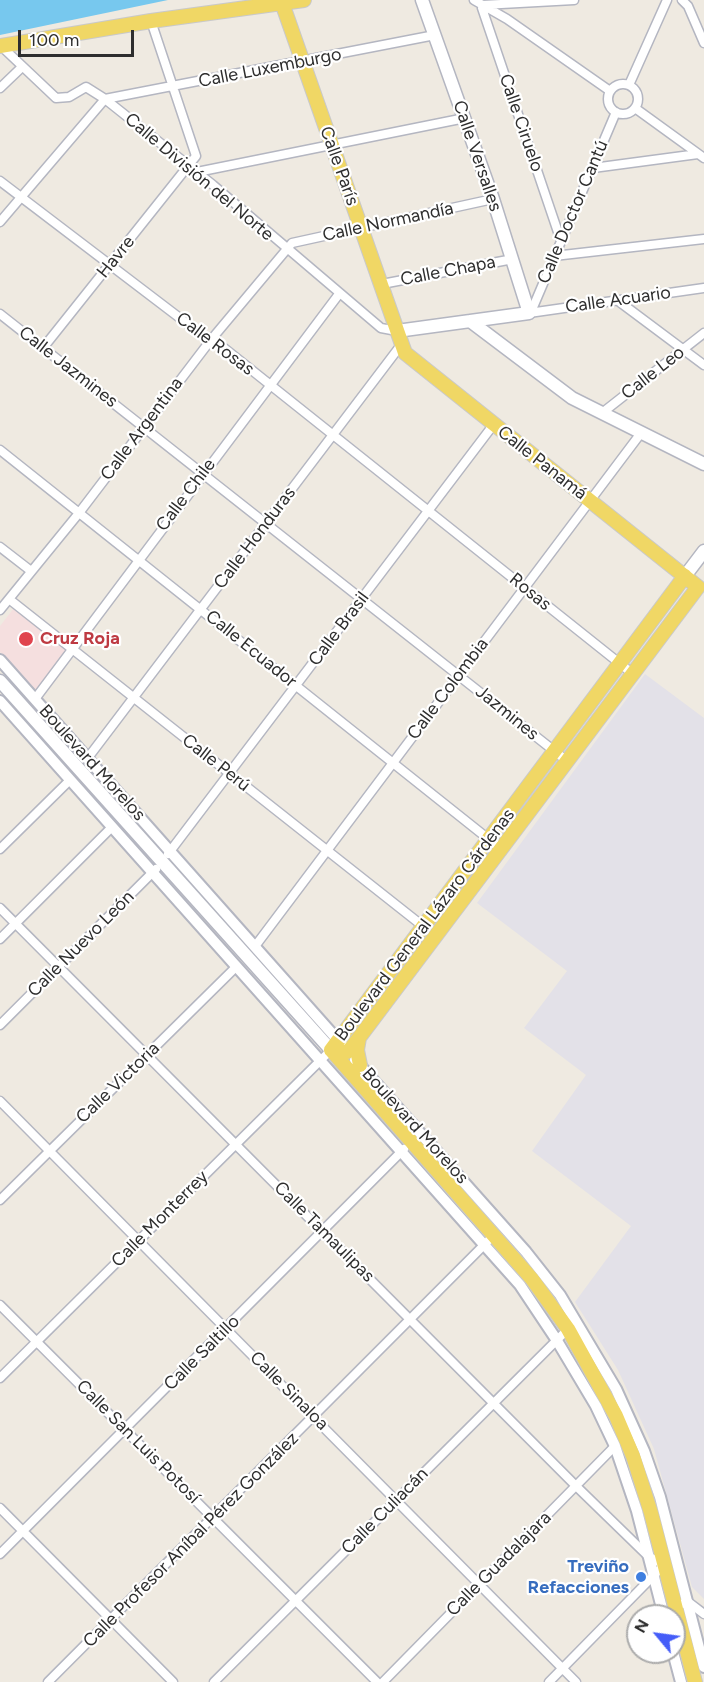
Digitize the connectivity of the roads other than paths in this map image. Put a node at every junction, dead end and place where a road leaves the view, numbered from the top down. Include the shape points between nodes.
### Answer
1 (304, 0) edge
2 (422, 0) edge
3 (574, 0) edge
4 (667, 0) edge
5 (682, 0) edge
6 (281, 2) edge
7 (478, 2) edge
8 (151, 21) junction
9 (435, 35) junction
10 (704, 43) edge
11 (0, 46) edge
12 (301, 62) junction
13 (22, 67) junction
14 (629, 85) junction
15 (173, 86) junction
16 (0, 88) edge
17 (610, 91) junction
18 (105, 99) junction
19 (635, 108) junction
20 (616, 112) junction
21 (465, 118) junction
22 (331, 143) junction
23 (701, 156) edge
24 (189, 166) junction
25 (593, 168) junction
26 (197, 172) junction
27 (0, 181) edge
28 (22, 196) junction
29 (493, 199) junction
30 (0, 222) edge
31 (362, 227) junction
32 (704, 239) edge
33 (561, 241) junction
34 (285, 248) junction
35 (554, 256) junction
36 (513, 259) junction
37 (110, 264) junction
38 (382, 284) junction
39 (704, 288) edge
40 (339, 294) junction
41 (616, 300) junction
42 (530, 313) junction
43 (0, 314) edge
44 (470, 321) junction
45 (704, 333) edge
46 (399, 338) junction
47 (210, 341) junction
48 (44, 348) junction
49 (684, 349) junction
50 (704, 365) edge
51 (269, 384) junction
52 (602, 413) junction
53 (494, 424) junction
54 (144, 426) junction
55 (641, 433) junction
56 (332, 436) junction
57 (0, 451) edge
58 (704, 464) edge
59 (202, 472) junction
60 (589, 500) junction
61 (428, 510) junction
62 (79, 513) junction
63 (266, 523) junction
64 (0, 547) edge
65 (704, 551) edge
66 (138, 560) junction
67 (30, 571) junction
68 (685, 576) junction
69 (702, 585) edge
70 (524, 587) junction
71 (362, 598) junction
72 (9, 599) junction
73 (201, 609) junction
74 (0, 610) edge
75 (72, 648) junction
76 (0, 660) edge
77 (620, 664) junction
78 (458, 674) junction
79 (633, 674) junction
80 (0, 681) edge
81 (297, 686) junction
82 (134, 698) junction
83 (35, 699) junction
84 (0, 702) edge
85 (555, 751) junction
86 (87, 759) junction
87 (567, 761) junction
88 (392, 762) junction
89 (231, 774) junction
90 (70, 780) junction
91 (112, 827) junction
92 (489, 839) junction
93 (0, 849) edge
94 (501, 849) junction
95 (171, 850) junction
96 (327, 850) junction
97 (161, 862) junction
98 (152, 873) junction
99 (0, 908) edge
100 (16, 924) junction
101 (423, 929) junction
102 (0, 939) edge
103 (256, 945) junction
104 (414, 964) junction
105 (59, 966) junction
106 (237, 966) junction
107 (0, 1025) edge
108 (359, 1038) junction
109 (339, 1048) junction
110 (147, 1054) junction
111 (321, 1060) junction
112 (360, 1065) junction
113 (0, 1101) edge
114 (235, 1143) junction
115 (407, 1146) junction
116 (49, 1150) junction
117 (432, 1156) junction
118 (0, 1200) edge
119 (323, 1231) junction
120 (139, 1240) junction
121 (489, 1240) junction
122 (555, 1299) junction
123 (0, 1305) edge
124 (411, 1320) junction
125 (227, 1329) junction
126 (568, 1329) junction
127 (556, 1339) junction
128 (37, 1342) junction
129 (0, 1378) edge
130 (611, 1392) junction
131 (493, 1403) junction
132 (314, 1416) junction
133 (125, 1429) junction
134 (615, 1446) junction
135 (576, 1486) junction
136 (397, 1500) junction
137 (0, 1508) edge
138 (213, 1517) junction
139 (23, 1531) junction
140 (0, 1554) edge
141 (648, 1557) junction
142 (664, 1565) junction
143 (653, 1576) junction
144 (480, 1584) junction
145 (296, 1600) junction
146 (672, 1604) edge
147 (674, 1604) edge
148 (674, 1604) edge
149 (686, 1610) edge
150 (704, 1614) edge
151 (112, 1619) junction
152 (686, 1630) edge
153 (686, 1649) edge
154 (676, 1664) edge
155 (704, 1667) edge
156 (562, 1669) junction
157 (48, 1682) edge
158 (173, 1682) edge
159 (214, 1682) edge
160 (377, 1682) edge
161 (383, 1682) edge
162 (549, 1682) edge
163 (576, 1682) edge
164 (681, 1682) edge
165 (695, 1682) edge

1 - 6 main road
2 - 9 main road, Calle Versalles
3 - 7 street
4 - 14 street
5 - 10 street
6 - 8 main road
6 - 12 main road, Calle París
7 - 17 street
7 - 33 street, Calle Ciruelo
8 - 11 main road
8 - 15 street
9 - 12 street, Calle Luxemburgo
9 - 21 main road, Calle Versalles
11 - 13 street, Calle División del Norte
12 - 15 street, Calle Luxemburgo
12 - 22 main road, Calle París
13 - 16 street
13 - 18 street, Calle División del Norte via 56,98 69,97 86,87
14 - 17 street via 615,86
14 - 19 street via 638,96
15 - 18 street, Calle Luxemburgo
15 - 24 street via 195,148 196,156
17 - 20 street via 609,102
18 - 24 street, Calle División del Norte
18 - 28 street
19 - 20 street via 625,114
19 - 23 street
20 - 25 street, Calle Doctor Cantú
21 - 22 street
21 - 29 main road, Calle Versalles
22 - 26 street
22 - 31 main road, Calle París
23 - 25 street
24 - 26 street, Calle División del Norte
24 - 37 street, Havre
25 - 33 street, Calle Doctor Cantú
26 - 34 street, Calle División del Norte
27 - 28 street, Calle Rosas
28 - 30 street
28 - 37 street, Calle Rosas
29 - 31 street, Calle Normandía
29 - 36 main road, Calle Versalles
31 - 34 street, Calle Normandía via 291,243
31 - 38 main road, Calle París
32 - 35 street
33 - 35 street, Calle Doctor Cantú
34 - 40 street, Calle División del Norte
34 - 47 street, Calle Argentina
35 - 42 street, Calle Doctor Cantú
36 - 38 street, Calle Chapa
36 - 42 main road, Calle Versalles
37 - 47 street, Calle Rosas
37 - 48 street, Havre
38 - 46 main road, Calle París
39 - 41 street, Calle Acuario
40 - 46 street, Calle División del Norte
40 - 51 street, Calle Chile
41 - 42 street, Calle Acuario
41 - 49 street
42 - 44 main road, Calle Acuario
43 - 48 street, Calle Jazmines
44 - 46 main road, Calle Acuario
44 - 52 main road via 556,387
45 - 49 street, Calle Leo
46 - 53 main road, Calle Panamá via 411,359
46 - 56 street, Calle Honduras
47 - 51 street, Calle Rosas
47 - 54 street, Calle Argentina
48 - 54 street, Calle Jazmines
49 - 50 street
49 - 52 street, Calle Leo
51 - 56 street, Calle Rosas
51 - 59 street, Calle Chile
52 - 55 main road
53 - 60 main road, Calle Panamá
53 - 61 street, Calle Brasil
54 - 59 street, Calle Jazmines
54 - 62 street, Calle Argentina
55 - 58 main road
55 - 60 street, Calle Colombia
56 - 61 street, Calle Rosas
56 - 63 street, Calle Honduras
57 - 62 street, Calle Ecuador
59 - 63 street, Calle Jazmines
59 - 66 street, Calle Chile
60 - 68 main road, Calle Panamá
60 - 70 street, Calle Colombia
61 - 70 street, Rosas
61 - 71 street, Calle Brasil
62 - 66 street, Calle Ecuador
62 - 67 street, Calle Argentina
63 - 71 street, Calle Jazmines
63 - 73 street, Calle Honduras
64 - 67 street
65 - 68 main road, Boulevard General Lázaro Cárdenas
66 - 73 street, Calle Ecuador
66 - 75 street, Calle Chile
67 - 72 street, Calle Argentina
68 - 69 main road, Calle Panamá
68 - 77 main road, Boulevard General Lázaro Cárdenas
69 - 79 main road, Boulevard General Lázaro Cárdenas
70 - 77 street, Rosas
70 - 78 street, Calle Colombia
71 - 78 street, Jazmines
71 - 81 street, Calle Brasil
72 - 74 street, Calle Argentina
72 - 75 street, Calle Perú
73 - 81 street, Calle Ecuador
73 - 82 street, Calle Honduras
75 - 82 street, Calle Perú
75 - 83 street, Calle Chile
76 - 83 street, Boulevard Morelos
77 - 79 street, Rosas
77 - 85 main road, Boulevard General Lázaro Cárdenas
78 - 85 street, Jazmines
78 - 88 street, Calle Colombia
79 - 87 main road, Boulevard General Lázaro Cárdenas
80 - 97 main road, Boulevard Morelos
81 - 88 street, Calle Ecuador
81 - 89 street, Calle Brasil
82 - 86 street, Calle Honduras
82 - 89 street, Calle Perú
83 - 86 street, Boulevard Morelos
84 - 90 street, Boulevard Morelos
85 - 87 street, Jazmines
85 - 92 main road, Boulevard General Lázaro Cárdenas
86 - 95 street, Boulevard Morelos
87 - 94 main road, Boulevard General Lázaro Cárdenas
88 - 92 street, Calle Ecuador
88 - 96 street, Calle Colombia
89 - 95 street, Calle Brasil
89 - 96 street, Calle Perú
90 - 91 street, Boulevard Morelos
90 - 93 street
91 - 98 street, Boulevard Morelos
91 - 100 street
92 - 94 street, Calle Ecuador
92 - 101 main road, Boulevard General Lázaro Cárdenas
94 - 104 main road, Boulevard General Lázaro Cárdenas
95 - 97 street, Calle Brasil
95 - 103 street, Boulevard Morelos
96 - 101 street, Calle Perú
96 - 103 street, Calle Colombia
97 - 98 street, Calle Nuevo León
97 - 109 main road, Boulevard Morelos
98 - 105 street, Calle Nuevo León
98 - 106 street, Boulevard Morelos
99 - 100 street, Calle Tamaulipas
100 - 102 street
100 - 105 street, Calle Tamaulipas
101 - 104 main road via 410,957
101 - 109 main road, Boulevard General Lázaro Cárdenas
103 - 109 street, Boulevard Morelos
104 - 108 main road, Boulevard General Lázaro Cárdenas
105 - 107 street, Calle Nuevo León
105 - 110 street, Calle Tamaulipas
106 - 110 street, Calle Victoria
106 - 111 street, Boulevard Morelos
108 - 109 main road, Boulevard General Lázaro Cárdenas
108 - 112 main road
109 - 111 street, Calle Monterrey
109 - 112 street, Boulevard Morelos
109 - 115 main road, Boulevard Morelos
110 - 114 street, Calle Tamaulipas
110 - 116 street, Calle Victoria
111 - 114 street, Calle Monterrey
111 - 115 street, Boulevard Morelos
112 - 117 street, Boulevard Morelos
113 - 116 street, Calle Sinaloa
114 - 119 street, Calle Tamaulipas
114 - 120 street, Calle Monterrey
115 - 117 main road, Boulevard Morelos
115 - 119 street, Calle Saltillo
115 - 121 street, Boulevard Morelos
116 - 118 street, Calle Victoria
116 - 120 street, Calle Sinaloa
117 - 121 main road, Boulevard Morelos
117 - 122 street, Boulevard Morelos via 505,1227
119 - 124 street, Calle Tamaulipas
119 - 125 street, Calle Saltillo
120 - 125 street, Calle Sinaloa
120 - 128 street, Calle Monterrey
121 - 122 main road, Boulevard Morelos
121 - 124 street, Calle Profesor Aníbal Pérez González
121 - 127 street, Boulevard Morelos
122 - 126 main road, Boulevard Morelos
122 - 130 street, Boulevard Morelos
123 - 128 street, Calle San Luis Potosí
124 - 131 street, Calle Tamaulipas
124 - 132 street, Calle Profesor Aníbal Pérez González
125 - 132 street, Calle Sinaloa
125 - 133 street, Calle Saltillo
126 - 127 street, Calle Culiacán
126 - 130 main road, Boulevard Morelos
127 - 131 street, Calle Culiacán
127 - 134 street, Boulevard Morelos
128 - 129 street, Calle Monterrey
128 - 133 street, Calle San Luis Potosí
130 - 142 main road, Boulevard Morelos
130 - 147 street, Boulevard Morelos via 644,1451 660,1497
131 - 135 street, Calle Tamaulipas
131 - 136 street, Calle Culiacán
132 - 136 street, Calle Sinaloa
132 - 138 street, Calle Profesor Aníbal Pérez González
133 - 138 street, Calle San Luis Potosí
133 - 139 street, Calle Saltillo
134 - 135 street, Calle Guadalajara
134 - 141 street, Boulevard Morelos
135 - 141 street, Calle Tamaulipas
135 - 144 street, Calle Guadalajara
136 - 144 street, Calle Sinaloa
136 - 145 street, Calle Culiacán
137 - 139 street
138 - 145 street, Calle San Luis Potosí
138 - 151 street, Calle Profesor Aníbal Pérez González
139 - 140 street, Calle Saltillo
139 - 151 street
141 - 142 street, Calle Tamaulipas
141 - 143 street, Boulevard Morelos
142 - 143 street
142 - 148 main road, Boulevard Morelos
143 - 146 street, Boulevard Morelos
143 - 156 street
144 - 156 street, Calle Sinaloa
144 - 161 street, Calle Guadalajara
145 - 159 street, Calle Culiacán
145 - 160 street, Calle San Luis Potosí
149 - 150 street
151 - 157 street, Calle Profesor Aníbal Pérez González
151 - 158 street
152 - 155 street, Boulevard Morelos
153 - 165 main road, Boulevard Morelos
154 - 164 street
156 - 162 street
156 - 163 street, Calle Sinaloa

